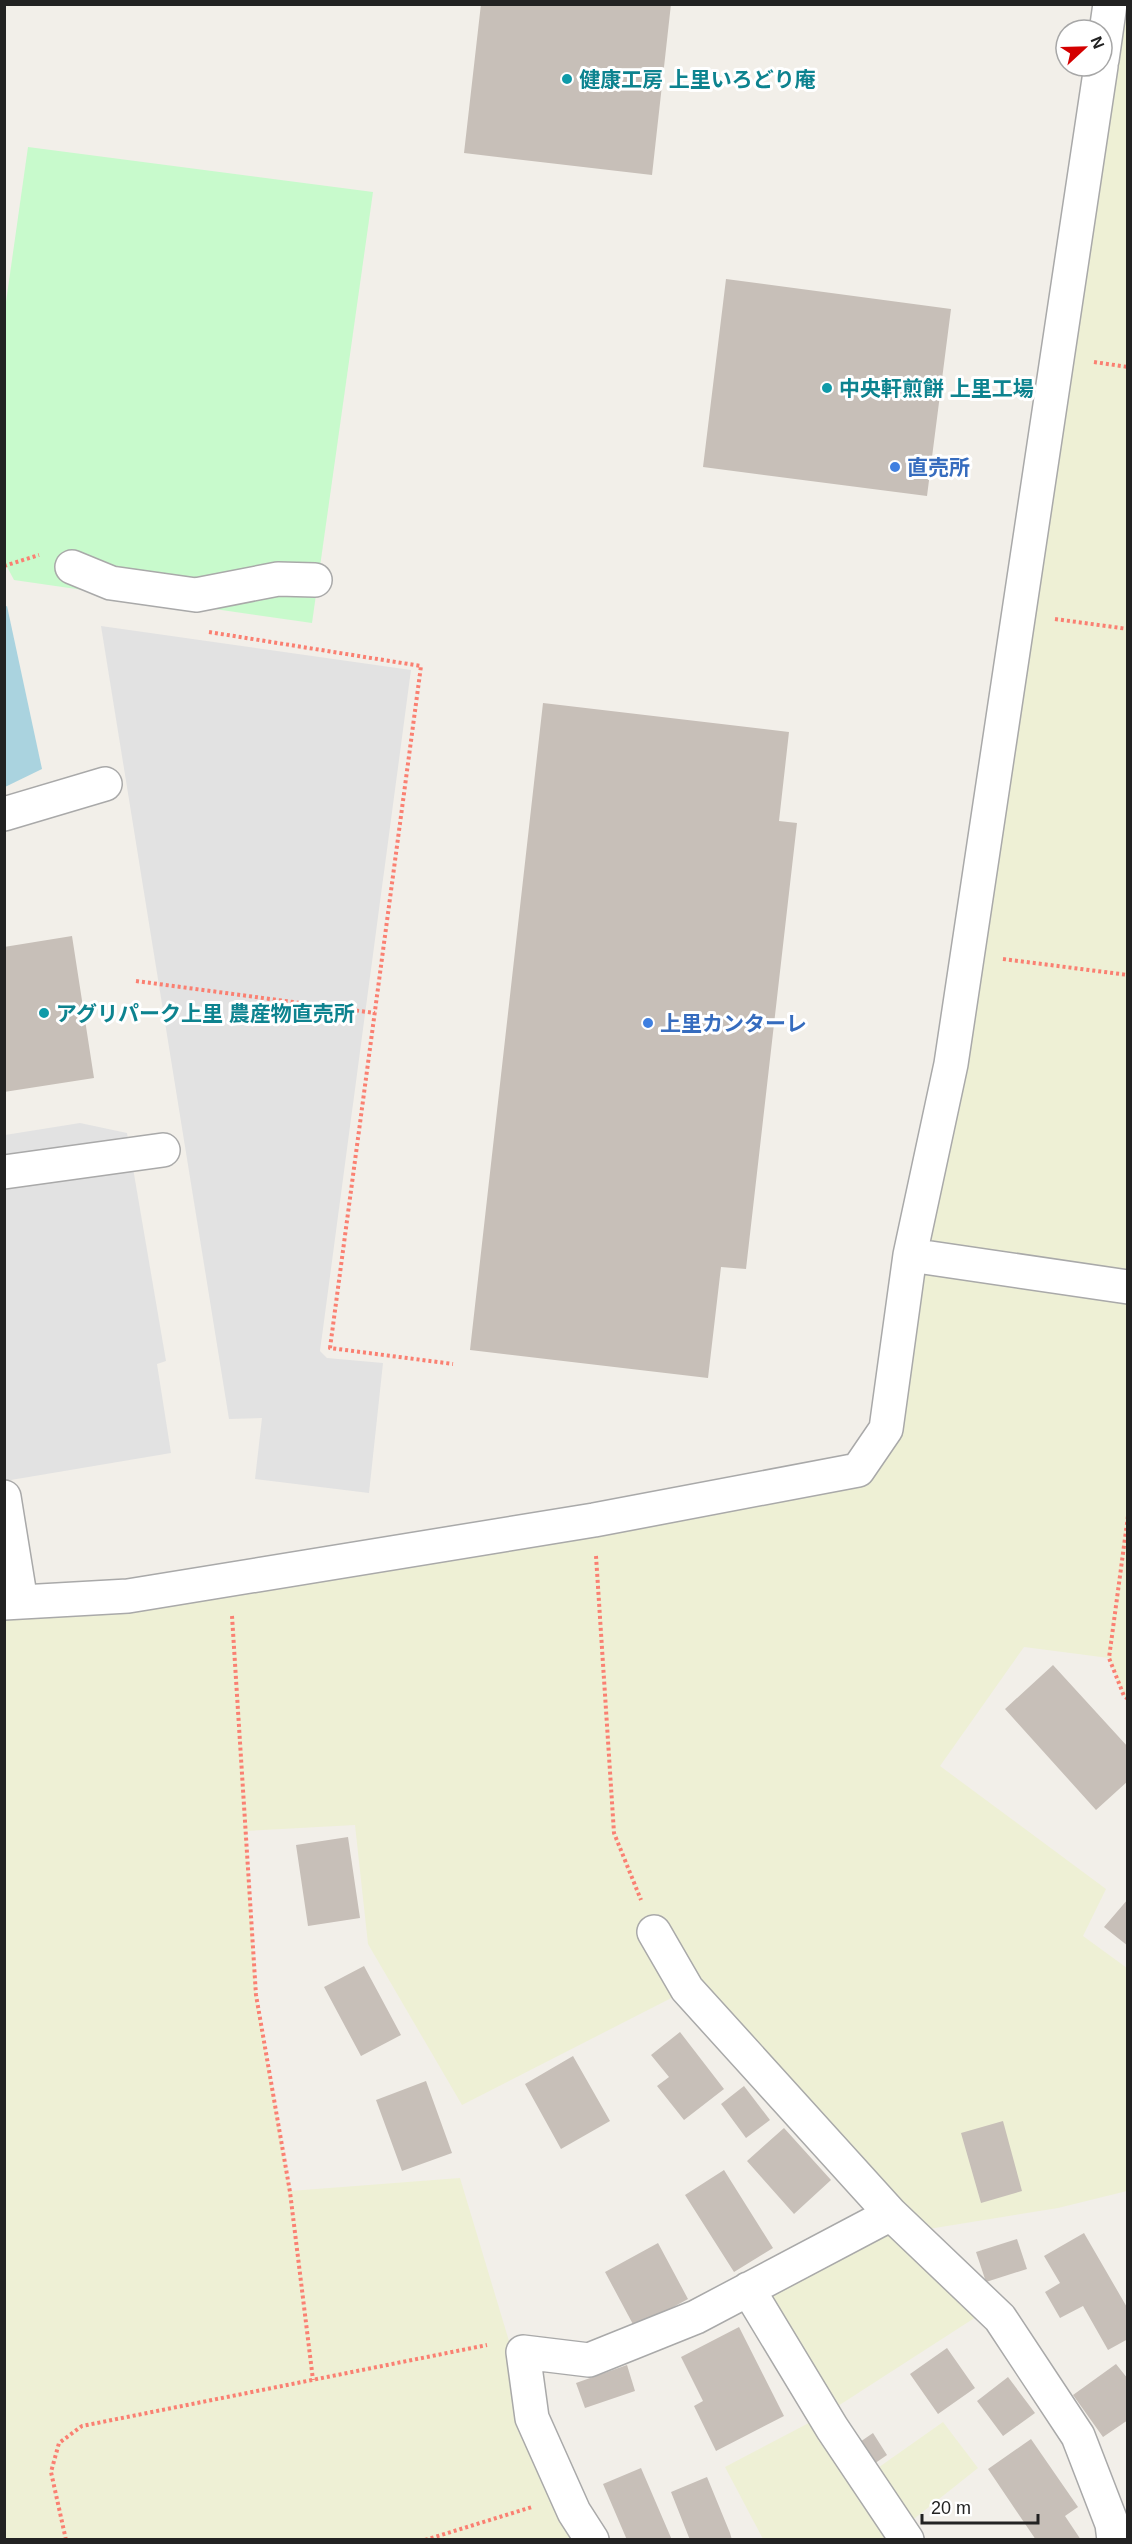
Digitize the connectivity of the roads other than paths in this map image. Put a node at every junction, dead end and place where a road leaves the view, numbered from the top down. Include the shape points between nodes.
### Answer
1 (1099, 78) edge
2 (58, 560) road end
3 (315, 580) dead end
4 (105, 784) dead end
5 (4, 814) edge
6 (163, 1150) dead end
7 (4, 1172) edge
8 (910, 1255) junction
9 (1128, 1287) edge
10 (4, 1497) edge
11 (13, 1603) edge
12 (654, 1932) road end
13 (891, 2214) junction
14 (748, 2289) junction
15 (1114, 2525) edge
16 (592, 2540) edge
17 (907, 2540) edge

1 - 8 street via 951,1064
2 - 3 street via 111,583 196,595 278,579
4 - 5 street
6 - 7 street
8 - 9 street
8 - 11 street via 886,1429 858,1470 594,1520 230,1580 128,1596
10 - 11 street
12 - 13 street via 687,1989
13 - 14 street
13 - 15 street via 1000,2318 1078,2436
14 - 16 street via 696,2316 589,2360 523,2352 532,2418 567,2496
14 - 17 street via 832,2428

